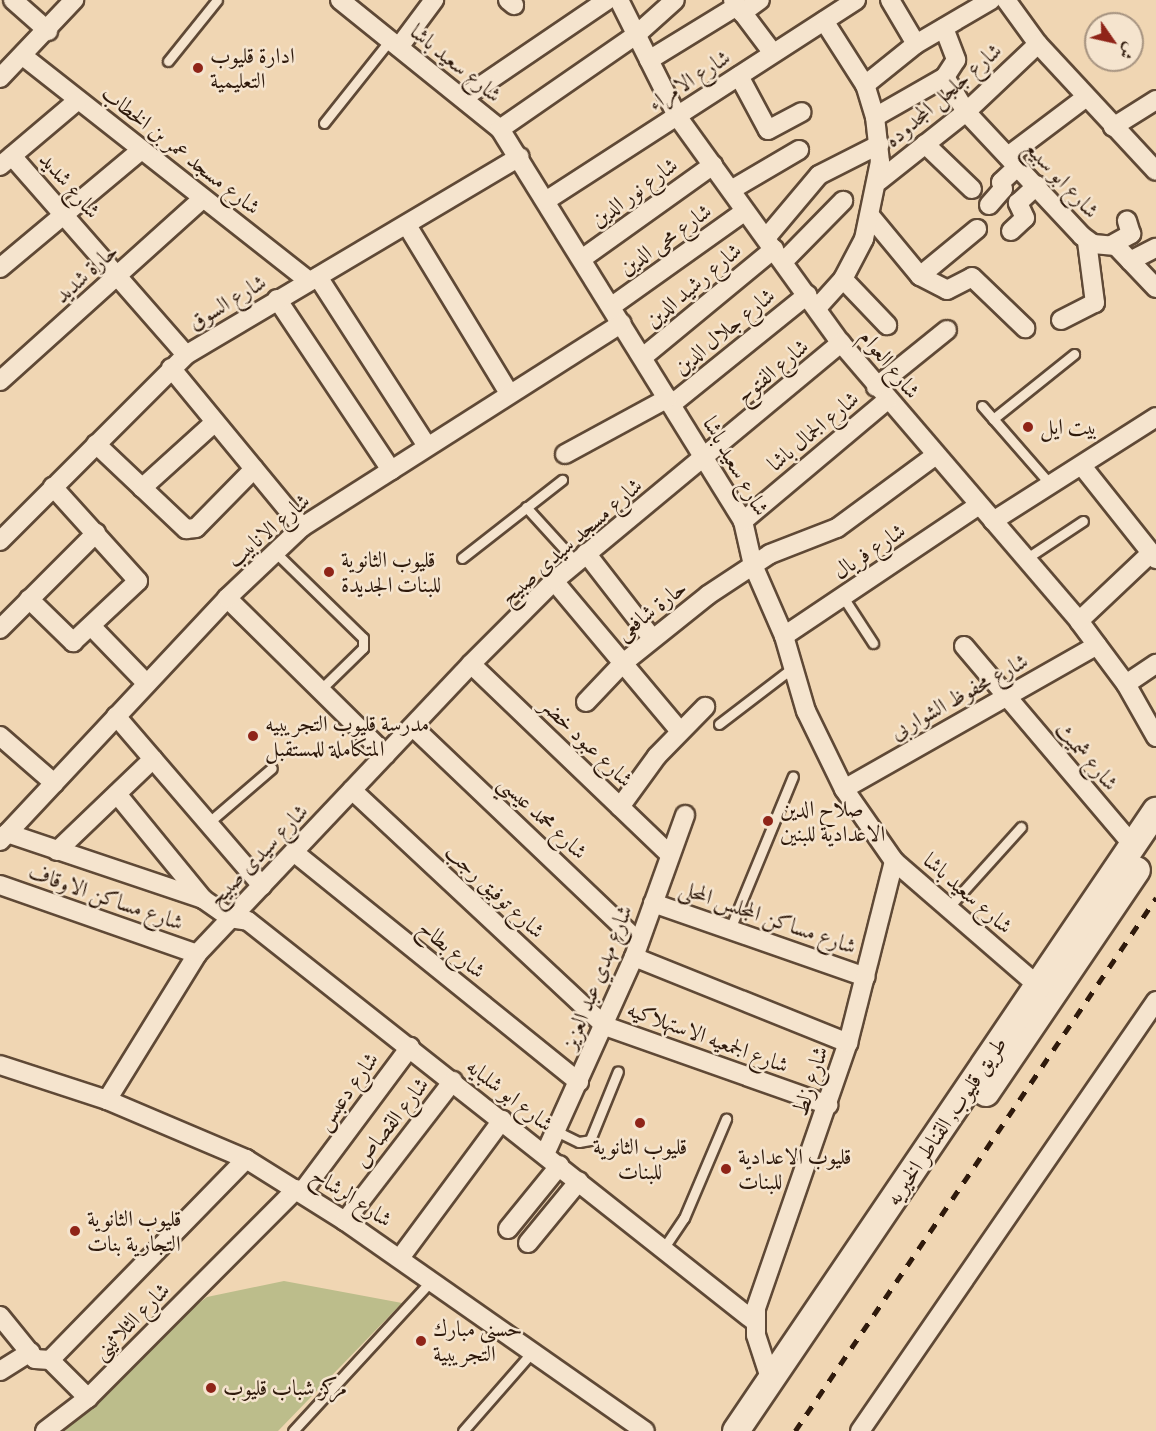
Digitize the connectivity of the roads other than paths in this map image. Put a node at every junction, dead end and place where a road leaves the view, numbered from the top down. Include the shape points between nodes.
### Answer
1 (13, 0) edge
2 (74, 0) edge
3 (217, 0) edge
4 (340, 0) edge
5 (434, 0) edge
6 (607, 0) edge
7 (618, 0) edge
8 (675, 0) edge
9 (760, 0) edge
10 (856, 0) edge
11 (890, 0) edge
12 (991, 0) edge
13 (1006, 0) edge
14 (737, 6) edge
15 (824, 21) junction
16 (944, 28) junction
17 (48, 31) junction
18 (636, 35) junction
19 (394, 44) junction
20 (916, 44) junction
21 (1038, 44) junction
22 (773, 53) junction
23 (23, 56) junction
24 (649, 60) junction
25 (168, 61) dead end
26 (739, 76) junction
27 (945, 77) junction
28 (0, 78) edge
29 (865, 84) junction
30 (463, 98) junction
31 (1085, 98) junction
32 (78, 100) junction
33 (1156, 100) edge
34 (802, 112) dead end
35 (966, 112) junction
36 (677, 116) junction
37 (875, 117) junction
38 (324, 123) dead end
39 (1113, 127) junction
40 (500, 129) junction
41 (880, 144) junction
42 (925, 144) junction
43 (141, 150) junction
44 (799, 150) dead end
45 (520, 157) junction
46 (6, 161) edge
47 (1013, 161) junction
48 (713, 165) junction
49 (1156, 171) edge
50 (879, 181) junction
51 (1037, 185) junction
52 (972, 189) dead end
53 (731, 190) junction
54 (202, 199) junction
55 (547, 200) junction
56 (843, 201) dead end
57 (989, 205) dead end
58 (745, 211) junction
59 (64, 215) junction
60 (872, 218) junction
61 (1127, 221) dead end
62 (408, 227) junction
63 (977, 229) dead end
64 (1011, 231) dead end
65 (1087, 241) junction
66 (1113, 244) junction
67 (1156, 248) edge
68 (774, 250) junction
69 (583, 258) junction
70 (1130, 261) junction
71 (1, 266) edge
72 (920, 276) junction
73 (119, 278) junction
74 (313, 279) junction
75 (843, 279) junction
76 (1156, 288) edge
77 (277, 299) junction
78 (812, 302) junction
79 (612, 306) junction
80 (1062, 320) dead end
81 (622, 323) junction
82 (887, 325) dead end
83 (1025, 328) dead end
84 (947, 330) dead end
85 (841, 343) junction
86 (1074, 354) dead end
87 (186, 355) junction
88 (643, 357) junction
89 (171, 368) junction
90 (0, 381) edge
91 (509, 393) junction
92 (882, 394) junction
93 (670, 401) junction
94 (982, 406) dead end
95 (1156, 417) edge
96 (993, 419) junction
97 (215, 422) junction
98 (96, 444) junction
99 (427, 446) junction
100 (565, 454) dead end
101 (936, 455) junction
102 (706, 459) junction
103 (1082, 466) junction
104 (254, 469) junction
105 (392, 470) junction
106 (562, 480) dead end
107 (1051, 485) junction
108 (53, 487) junction
109 (142, 488) junction
110 (980, 505) junction
111 (526, 507) junction
112 (743, 521) junction
113 (993, 521) junction
114 (1083, 521) dead end
115 (302, 527) junction
116 (96, 533) junction
117 (0, 541) edge
118 (275, 552) junction
119 (1153, 556) edge
120 (581, 557) junction
121 (462, 558) dead end
122 (1027, 558) junction
123 (753, 565) junction
124 (554, 581) junction
125 (843, 597) junction
126 (227, 598) junction
127 (29, 599) junction
128 (1079, 621) junction
129 (91, 626) junction
130 (0, 629) edge
131 (784, 636) junction
132 (652, 638) junction
133 (873, 643) dead end
134 (1097, 645) junction
135 (964, 646) dead end
136 (471, 664) junction
137 (622, 664) junction
138 (1156, 664) edge
139 (791, 669) junction
140 (146, 683) junction
141 (1126, 684) junction
142 (320, 690) junction
143 (1005, 699) junction
144 (586, 702) dead end
145 (705, 707) dead end
146 (116, 716) junction
147 (719, 724) dead end
148 (413, 727) junction
149 (680, 731) junction
150 (1156, 737) edge
151 (3, 746) edge
152 (386, 755) junction
153 (153, 759) junction
154 (272, 768) dead end
155 (793, 776) dead end
156 (54, 783) junction
157 (844, 789) junction
158 (352, 790) junction
159 (117, 794) junction
160 (620, 807) junction
161 (1156, 811) edge
162 (685, 815) dead end
163 (208, 823) junction
164 (1021, 827) dead end
165 (4, 837) edge
166 (1144, 843) edge
167 (57, 851) junction
168 (296, 853) junction
169 (670, 855) junction
170 (894, 861) junction
171 (0, 885) edge
172 (262, 886) junction
173 (203, 899) junction
174 (653, 903) junction
175 (948, 908) junction
176 (230, 918) junction
177 (730, 929) junction
178 (637, 949) junction
179 (197, 954) junction
180 (866, 977) junction
181 (1037, 985) junction
182 (1156, 1000) edge
183 (605, 1026) junction
184 (848, 1043) junction
185 (410, 1047) junction
186 (0, 1065) edge
187 (618, 1071) dead end
188 (453, 1081) junction
189 (579, 1082) junction
190 (107, 1101) junction
191 (828, 1105) junction
192 (726, 1119) dead end
193 (502, 1120) junction
194 (556, 1131) junction
195 (246, 1159) junction
196 (552, 1160) junction
197 (579, 1181) junction
198 (299, 1191) junction
199 (345, 1221) junction
200 (508, 1230) dead end
201 (528, 1243) dead end
202 (663, 1249) junction
203 (400, 1258) junction
204 (432, 1280) junction
205 (0, 1316) edge
206 (754, 1321) junction
207 (534, 1350) junction
208 (30, 1352) junction
209 (50, 1360) junction
210 (0, 1371) edge
211 (771, 1381) junction
212 (88, 1398) junction
213 (634, 1428) edge
214 (45, 1431) edge
215 (293, 1431) edge
216 (463, 1431) edge
217 (736, 1431) edge
218 (757, 1431) edge
219 (860, 1431) edge

1 - 17 street
2 - 17 street
3 - 25 lane
4 - 19 street, شارع سعيد باشا
5 - 19 street
6 - 30 street
7 - 18 street, شارع العوام
8 - 18 street
9 - 14 street
10 - 15 street, شارع الامراء
11 - 20 street
12 - 16 street
13 - 21 street
14 - 22 street
14 - 24 street
15 - 22 street, شارع الامراء
15 - 29 street, شارع جلال الدين
16 - 20 street
16 - 27 street via 956,60
17 - 23 street
18 - 24 street, شارع العوام
18 - 40 street
19 - 30 street, شارع سعيد باشا
19 - 38 lane
20 - 29 street
21 - 31 street
21 - 35 street, شارع جلجل المجدوده
22 - 26 street, شارع الامراء
23 - 28 street
23 - 32 street, شارع مسجد عمر بن الخطاب
24 - 36 street, شارع العوام
26 - 34 street via 768,130
26 - 36 street, شارع الامراء
27 - 35 street, شارع ابو سبيع
27 - 37 street
29 - 37 street, شارع جلال الدين
30 - 40 street, شارع سعيد باشا
31 - 39 street
31 - 47 street
32 - 43 street, شارع مسجد عمر بن الخطاب
32 - 46 street
33 - 39 street
35 - 42 street, شارع جلجل المجدوده
35 - 47 street, شارع ابو سبيع
36 - 48 street, شارع العوام
36 - 55 street, شارع الامراء
37 - 41 street, شارع جلال الدين
39 - 49 street
40 - 45 street, شارع سعيد باشا
41 - 50 street, شارع جلال الدين
41 - 68 street via 819,175
42 - 50 street, شارع جلجل المجدوده
42 - 52 street
43 - 54 street, شارع مسجد عمر بن الخطاب
43 - 59 street
44 - 53 street
45 - 55 street, شارع سعيد باشا
45 - 62 street, شارع السوق
46 - 59 street, شارع شديد
47 - 51 street, شارع ابو سبيع
47 - 57 street via 1001,182 1003,189
48 - 53 street, شارع العوام
48 - 69 street, شارع نور الدين
50 - 60 street, شارع جلال الدين
51 - 64 street via 1018,203 1025,218
51 - 65 street, شارع ابو سبيع
53 - 58 street, شارع العوام
54 - 73 street, حارة شديد
54 - 74 street, شارع مسجد عمر بن الخطاب
55 - 69 street, شارع سعيد باشا
56 - 68 street
58 - 68 street, شارع العوام
58 - 79 street, شارع محى الدين
59 - 71 street
59 - 73 street, شارع شديد
60 - 72 street
60 - 75 street, شارع جلال الدين
61 - 66 street via 1130,235
62 - 74 street, شارع السوق
62 - 91 street
63 - 72 street
65 - 66 street, شارع ابو سبيع
65 - 80 street via 1095,303
66 - 70 street, شارع ابو سبيع
67 - 70 street
68 - 78 street, شارع العوام
68 - 88 street, شارع رشيد الدين
69 - 79 street, شارع سعيد باشا
70 - 76 street, شارع ابو سبيع
72 - 83 street via 945,290 972,277
73 - 87 street, شارع شديد
73 - 90 street, حارة شديد
74 - 77 street, شارع السوق
74 - 99 street, شارع مسجد عمر بن الخطاب
75 - 78 street, شارع جلال الدين
75 - 82 street
77 - 87 street, شارع السوق
77 - 105 street
78 - 85 street, شارع العوام
78 - 93 street, شارع جلال الدين
79 - 81 street, شارع سعيد باشا
81 - 88 street, شارع سعيد باشا
81 - 91 street, شارع الانابيب
84 - 92 street, شارع الجمال باشا
85 - 92 street, شارع العوام
85 - 102 street, شارع الفتوح
86 - 96 lane
87 - 89 street, شارع السوق
88 - 93 street, شارع سعيد باشا
89 - 97 street
89 - 98 street, شارع السوق
91 - 99 street, شارع الانابيب
92 - 101 street, شارع العوام
92 - 112 street, شارع الجمال باشا
93 - 100 street, شارع جلال الدين
93 - 102 street, شارع سعيد باشا
94 - 96 lane
95 - 103 street
96 - 107 lane
97 - 104 street
97 - 109 street
98 - 108 street, شارع السوق
98 - 109 street
99 - 105 street, شارع الانابيب
101 - 110 street, شارع العوام
101 - 123 street, حارة شافعى via 837,528
102 - 112 street, شارع سعيد باشا
102 - 120 street, شارع مسجد سيدى صبيح
103 - 107 street
103 - 119 street
104 - 109 street via 189,530
104 - 115 street
105 - 115 street, شارع الانابيب
106 - 111 lane
107 - 113 street
108 - 116 street
108 - 117 street, شارع السوق
110 - 113 street, شارع العوام
110 - 125 street, شارع فريال
111 - 120 lane
111 - 121 lane
112 - 123 street, شارع سعيد باشا
113 - 122 street, شارع العوام
114 - 122 lane
115 - 118 street, شارع الانابيب
116 - 127 street
116 - 129 street via 138,579
118 - 126 street, شارع الانابيب
118 - 142 lane via 363,638 363,648
119 - 128 street
120 - 124 street, شارع مسجد سيدى صبيح
120 - 132 street
122 - 128 street, شارع العوام
123 - 131 street, شارع سعيد باشا
123 - 132 street, حارة شافعى
124 - 136 street, شارع مسجد سيدى صبيح
124 - 137 street
125 - 131 street, شارع فريال
125 - 133 lane
126 - 140 street, شارع الانابيب
126 - 142 street
127 - 129 street via 69,641
127 - 130 street
128 - 134 street, شارع العوام
129 - 140 street
131 - 139 street, شارع سعيد باشا
132 - 137 street, حارة شافعى
134 - 141 street, شارع العوام
134 - 143 street, شارع محفوظ الشواربى
135 - 143 street, شارع شميث
136 - 148 street, شارع سيدى صبيح
136 - 160 street, شارع عبود خضر
137 - 144 street, حارة شافعى
137 - 149 street
138 - 141 street
139 - 147 lane
139 - 157 street, شارع سعيد باشا via 818,740
140 - 146 street, شارع الانابيب
141 - 150 street, شارع العوام
142 - 152 street
143 - 157 street, شارع محفوظ الشواربى
143 - 166 street, شارع شميث
145 - 149 street
146 - 153 street
146 - 156 street, شارع الانابيب
148 - 152 street, شارع سيدى صبيح
148 - 178 street, شارع محمد عيسي
149 - 160 street
151 - 156 street
152 - 158 street, شارع سيدى صبيح
153 - 159 street
153 - 163 street
154 - 163 lane
155 - 177 lane
156 - 165 street, شارع الانابيب
157 - 170 street, شارع سعيد باشا
158 - 168 street, شارع سيدى صبيح
158 - 183 street, شارع توفيق رجب
159 - 167 street
159 - 173 street
160 - 169 street, شارع عبود خضر
161 - 166 main road, طريق قليوب, القناطر الخيريه
162 - 169 street, شارع مهدي عبد العزيز
163 - 172 street
164 - 175 lane
165 - 167 street
166 - 181 main road, طريق قليوب, القناطر الخيريه
166 - 218 main road, طريق قليوب, القناطر الخيريه
167 - 173 street
168 - 172 street, شارع سيدى صبيح
168 - 189 street, شارع بطاح
169 - 174 street, شارع مهدي عبد العزيز
170 - 175 street, شارع سعيد باشا
170 - 180 street, شارع زلط
171 - 179 street, شارع مساكن الاوقاف
172 - 176 street, شارع سيدى صبيح
173 - 176 street, شارع ابو شلبايه
174 - 177 street, شارع مساكن المجلس المحلى
174 - 178 street, شارع مهدي عبد العزيز
175 - 181 street, شارع سعيد باشا
176 - 179 street, شارع سيدى صبيح
176 - 185 street, شارع ابو شلبايه via 248,921
177 - 180 street, شارع مساكن المجلس المحلى
178 - 183 street, شارع مهدي عبد العزيز
178 - 184 street
179 - 190 street, شارع سيدى صبيح
180 - 184 street, شارع زلط
181 - 211 main road, طريق قليوب, القناطر الخيريه
182 - 219 street
183 - 189 street, شارع مهدي عبد العزيز
183 - 191 street, شارع الجمعيه الاستهلاكيه
184 - 191 street, شارع زلط
185 - 188 street, شارع ابو شلبايه
185 - 198 street, شارع دعبس
186 - 190 street, شارع الرشاح
187 - 194 lane via 590,1140 579,1142
188 - 193 street, شارع ابو شلبايه
188 - 199 street, شارع القصاص
189 - 194 street, شارع مهدي عبد العزيز
190 - 195 street, شارع الرشاح
191 - 206 street, شارع زلط
192 - 202 lane via 687,1212
193 - 196 street, شارع ابو شلبايه
193 - 203 street
194 - 196 street, شارع مهدي عبد العزيز
195 - 198 street, شارع الرشاح
195 - 209 street
196 - 197 street, شارع ابو شلبايه
196 - 200 street, شارع مهدي عبد العزيز
197 - 201 street
197 - 202 street, شارع ابو شلبايه
198 - 199 street, شارع الرشاح
198 - 212 street, شارع الثلاثينى
199 - 203 street, شارع الرشاح
202 - 206 street, شارع ابو شلبايه
203 - 204 street, شارع الرشاح
204 - 207 street, شارع الرشاح
204 - 215 lane
205 - 208 street
206 - 211 street
207 - 213 street, شارع الرشاح
207 - 216 lane
208 - 209 street via 38,1360
208 - 210 street
209 - 212 street
211 - 217 main road, طريق قليوب, القناطر الخيريه
212 - 214 street, شارع الثلاثينى

